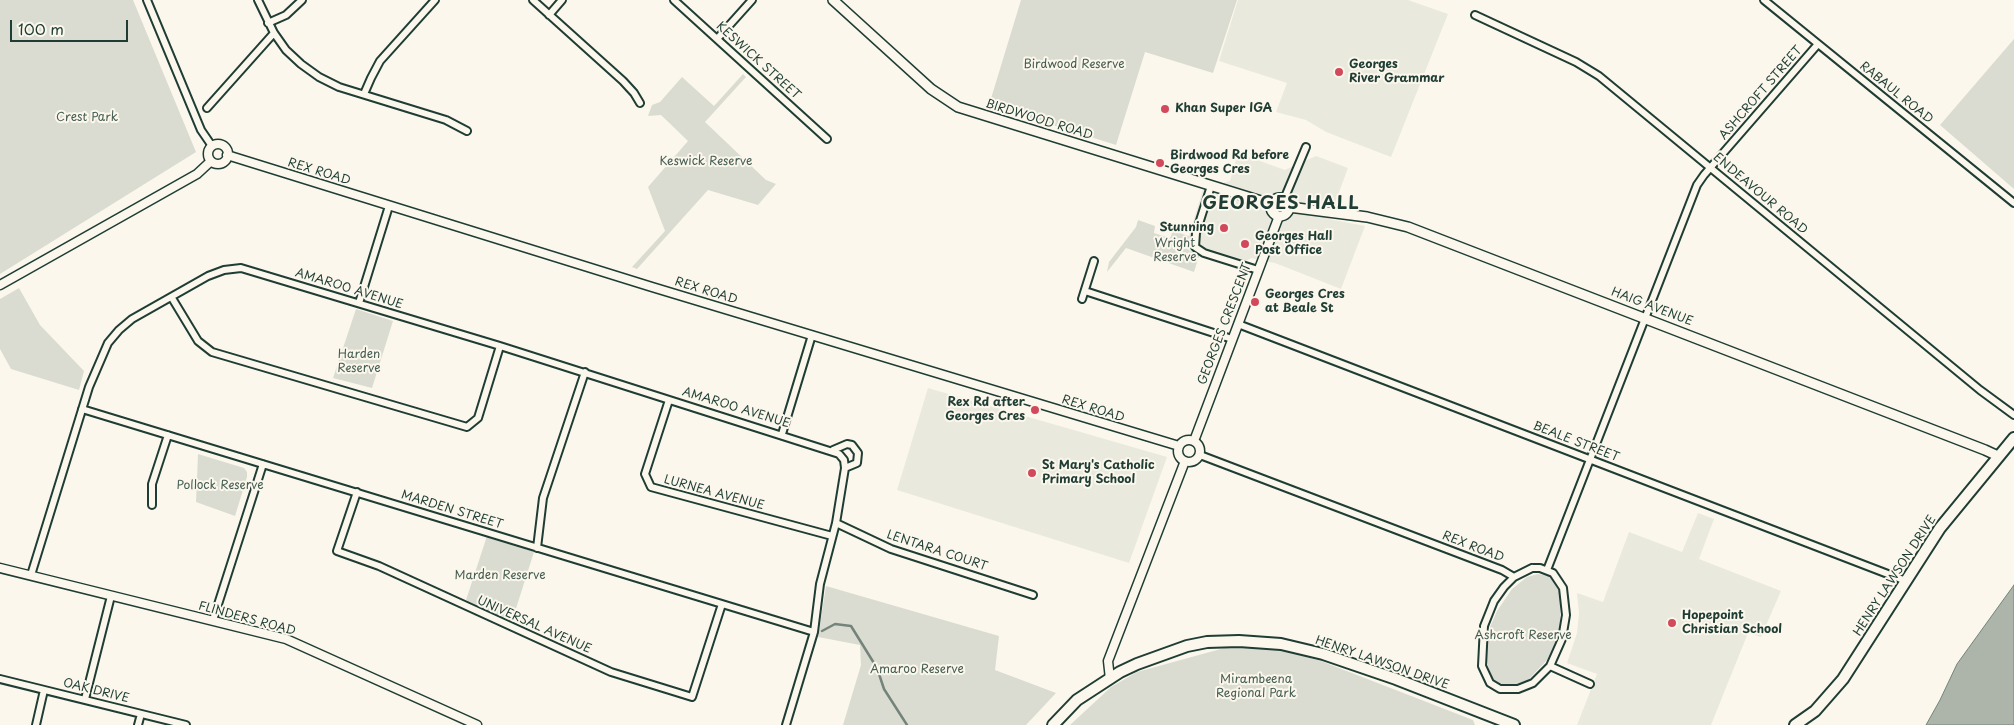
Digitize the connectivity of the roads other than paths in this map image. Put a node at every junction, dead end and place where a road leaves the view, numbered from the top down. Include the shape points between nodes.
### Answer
1 (147, 0) edge
2 (258, 0) edge
3 (302, 0) edge
4 (434, 0) edge
5 (533, 0) edge
6 (562, 0) edge
7 (674, 0) edge
8 (752, 0) edge
9 (832, 0) edge
10 (1764, 0) edge
11 (549, 15) junction
12 (1476, 15) dead end
13 (268, 23) junction
14 (274, 33) junction
15 (717, 39) junction
16 (1818, 44) junction
17 (364, 94) junction
18 (640, 103) dead end
19 (207, 108) dead end
20 (467, 131) dead end
21 (827, 139) dead end
22 (212, 146) junction
23 (1306, 147) dead end
24 (227, 155) junction
25 (211, 161) junction
26 (1710, 168) junction
27 (1211, 186) junction
28 (1285, 197) junction
29 (1272, 203) junction
30 (2014, 203) edge
31 (389, 206) junction
32 (1289, 207) junction
33 (1279, 216) junction
34 (1094, 262) dead end
35 (1258, 270) junction
36 (0, 285) edge
37 (1085, 291) junction
38 (172, 298) junction
39 (1082, 299) dead end
40 (359, 303) junction
41 (1644, 318) junction
42 (1238, 324) junction
43 (812, 335) junction
44 (1232, 339) junction
45 (500, 346) junction
46 (585, 372) junction
47 (669, 400) junction
48 (82, 409) junction
49 (2014, 416) edge
50 (782, 434) junction
51 (168, 435) junction
52 (2014, 438) edge
53 (1194, 441) junction
54 (1179, 446) junction
55 (833, 450) junction
56 (1200, 454) junction
57 (1998, 456) junction
58 (1590, 459) junction
59 (1185, 461) junction
60 (262, 464) junction
61 (846, 468) junction
62 (357, 492) junction
63 (152, 505) dead end
64 (836, 522) junction
65 (832, 536) junction
66 (537, 548) junction
67 (0, 568) edge
68 (1547, 570) junction
69 (31, 575) junction
70 (1514, 577) junction
71 (1906, 581) junction
72 (1034, 595) dead end
73 (111, 596) junction
74 (722, 604) junction
75 (213, 620) junction
76 (814, 632) junction
77 (1550, 666) junction
78 (0, 679) edge
79 (1110, 679) junction
80 (1590, 684) dead end
81 (44, 690) junction
82 (85, 699) junction
83 (141, 714) junction
84 (1490, 721) edge
85 (36, 725) edge
86 (138, 725) edge
87 (186, 725) edge
88 (477, 725) edge
89 (786, 725) edge
90 (1053, 725) edge
91 (1514, 725) edge
92 (1795, 725) edge

1 - 22 street via 201,130
2 - 13 street
3 - 13 street via 286,15
4 - 17 street via 380,61
5 - 11 street
6 - 11 street
7 - 15 street, KESWICK STREET
8 - 15 street
9 - 27 main road, BIRDWOOD ROAD via 931,88 958,107
10 - 16 street, RABAUL ROAD
11 - 18 street via 623,81
12 - 26 street, ENDEAVOUR ROAD via 1592,70
13 - 14 street
14 - 17 street via 293,58 314,74 334,85
14 - 19 street
15 - 21 street, KESWICK STREET
16 - 26 street, ASHCROFT STREET
16 - 30 street, RABAUL ROAD
17 - 20 street via 446,120
22 - 24 street via 221,145
22 - 25 street via 208,153
23 - 28 street
24 - 25 street via 219,164
24 - 31 street, REX ROAD
25 - 36 street via 197,174
26 - 41 street, ASHCROFT STREET via 1695,190
26 - 49 street, ENDEAVOUR ROAD
27 - 29 main road, BIRDWOOD ROAD
27 - 35 street via 1196,233 1196,247 1204,253
28 - 29 main road via 1278,197
28 - 32 main road
29 - 33 main road via 1272,212
31 - 40 street
31 - 43 street, REX ROAD
32 - 33 main road
32 - 41 main road, HAIG AVENUE via 1400,224
33 - 35 street, GEORGES CRESCENT
34 - 37 street
35 - 42 street, GEORGES CRESCENT
37 - 39 street
37 - 44 street
38 - 40 street, AMAROO AVENUE via 208,276 240,268
38 - 45 street via 198,341 212,352 467,427 478,418
38 - 48 street, AMAROO AVENUE via 132,319 108,343
40 - 45 street, AMAROO AVENUE
41 - 57 main road, HAIG AVENUE
41 - 58 street, ASHCROFT STREET
42 - 44 street, GEORGES CRESCENT
42 - 58 street, BEALE STREET
43 - 50 street
43 - 54 street, REX ROAD
44 - 53 street, GEORGES CRESCENT
45 - 46 street, AMAROO AVENUE
46 - 47 street, AMAROO AVENUE
46 - 66 street via 543,498
47 - 50 street, AMAROO AVENUE
47 - 65 street, LURNEA AVENUE via 645,474 651,487
48 - 51 street, MARDEN STREET
48 - 69 street, AMAROO AVENUE
50 - 55 street, AMAROO AVENUE
51 - 60 street, MARDEN STREET
51 - 63 street via 152,484
52 - 57 main road, HENRY LAWSON DRIVE
53 - 54 street via 1186,440
53 - 56 street via 1200,448
54 - 59 street via 1180,456
55 - 61 street via 842,456
55 - 61 street, AMAROO AVENUE via 847,444 858,453 857,463
56 - 59 street via 1194,461
56 - 70 street, REX ROAD
57 - 71 main road, HENRY LAWSON DRIVE via 1940,528
58 - 68 street, ASHCROFT STREET
58 - 71 street, BEALE STREET
59 - 79 street via 1108,661
60 - 62 street, MARDEN STREET
60 - 75 street
61 - 64 street, AMAROO AVENUE
62 - 66 street, MARDEN STREET
62 - 74 street, UNIVERSAL AVENUE via 337,551 379,566 611,672 683,695 692,697
64 - 65 street, AMAROO AVENUE
64 - 72 street, LENTARA COURT via 891,549
65 - 76 street, AMAROO AVENUE via 820,584
66 - 74 street, MARDEN STREET
67 - 69 street, FLINDERS ROAD
68 - 70 street via 1532,568
68 - 77 street via 1558,577 1566,601 1562,639
69 - 73 street, FLINDERS ROAD
70 - 77 street via 1498,594 1484,626 1481,658 1485,676 1495,687 1512,690 1533,682
71 - 92 main road, HENRY LAWSON DRIVE via 1843,680 1815,711
73 - 75 street, FLINDERS ROAD
73 - 82 street
74 - 76 street, MARDEN STREET
75 - 88 street, FLINDERS ROAD via 286,639
76 - 89 street, AMAROO AVENUE
77 - 80 street
78 - 81 street, OAK DRIVE
79 - 84 main road, HENRY LAWSON DRIVE via 1146,660 1187,646 1223,641 1260,641 1305,649 1353,664
79 - 90 main road, HENRY LAWSON DRIVE via 1077,700
81 - 82 street, OAK DRIVE
81 - 85 street
82 - 83 street, OAK DRIVE
83 - 86 street
83 - 87 street, OAK DRIVE
84 - 91 main road, HENRY LAWSON DRIVE

